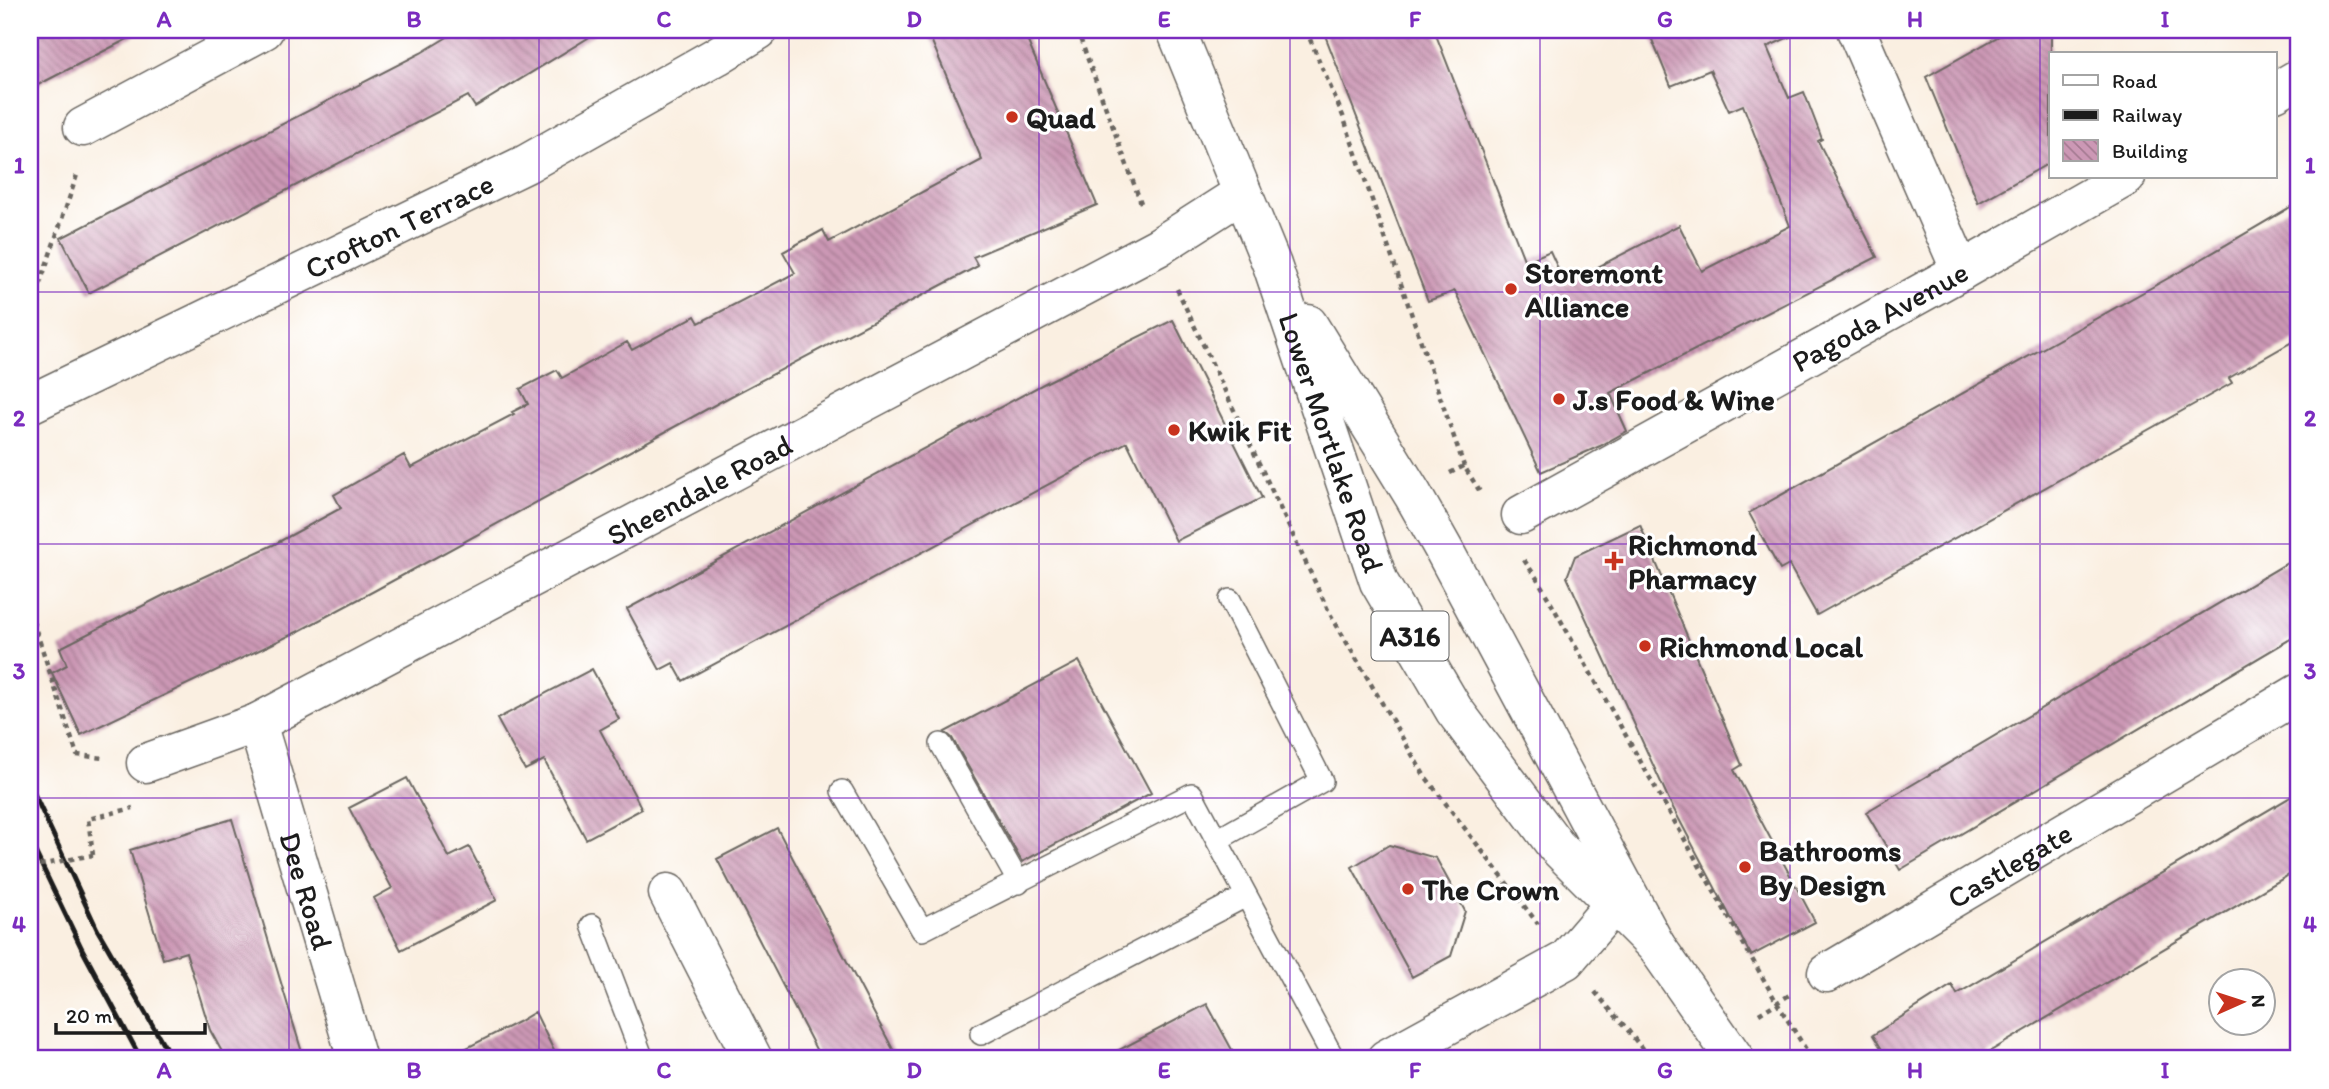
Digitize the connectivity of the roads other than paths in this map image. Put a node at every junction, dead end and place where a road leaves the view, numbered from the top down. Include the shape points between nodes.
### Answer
1 (264, 30) edge
2 (759, 30) edge
3 (1177, 30) edge
4 (1856, 30) edge
5 (2299, 78) edge
6 (2276, 91) edge
7 (83, 127) road end
8 (2124, 178) edge
9 (1241, 194) junction
10 (1272, 265) junction
11 (1961, 271) junction
12 (30, 404) edge
13 (1521, 515) dead end
14 (1230, 600) dead end
15 (2299, 693) edge
16 (257, 723) junction
17 (941, 744) dead end
18 (146, 763) road end
19 (842, 791) dead end
20 (1217, 840) junction
21 (1019, 883) junction
22 (668, 893) dead end
23 (1246, 896) junction
24 (1614, 904) junction
25 (592, 925) dead end
26 (1656, 946) junction
27 (1827, 973) road end
28 (981, 1034) dead end
29 (1728, 1049) edge
30 (357, 1059) edge
31 (643, 1059) edge
32 (753, 1059) edge
33 (1334, 1059) edge
34 (1386, 1059) edge

1 - 7 main road
2 - 12 main road, Crofton Terrace via 526,164
3 - 9 main road, Lower Mortlake Road / A316
4 - 11 main road
5 - 6 main road
8 - 11 main road, Pagoda Avenue
9 - 10 main road, Lower Mortlake Road / A316
9 - 16 main road, Sheendale Road via 1158,247
10 - 24 main road, Lower Mortlake Road / A316 via 1379,582 1454,710 1556,846
10 - 26 main road, Lower Mortlake Road / A316 via 1413,495
11 - 13 main road, Pagoda Avenue
14 - 20 lane via 1322,781
15 - 27 main road, Castlegate
16 - 18 main road, Sheendale Road
16 - 30 main road, Dee Road
17 - 21 lane
19 - 21 lane via 922,930
20 - 21 lane via 1192,794
20 - 23 lane
22 - 32 main road
23 - 28 lane
23 - 33 lane
24 - 26 main road, Lower Mortlake Road / A316
24 - 34 main road via 1566,960
25 - 31 lane
26 - 29 main road, Lower Mortlake Road / A316

